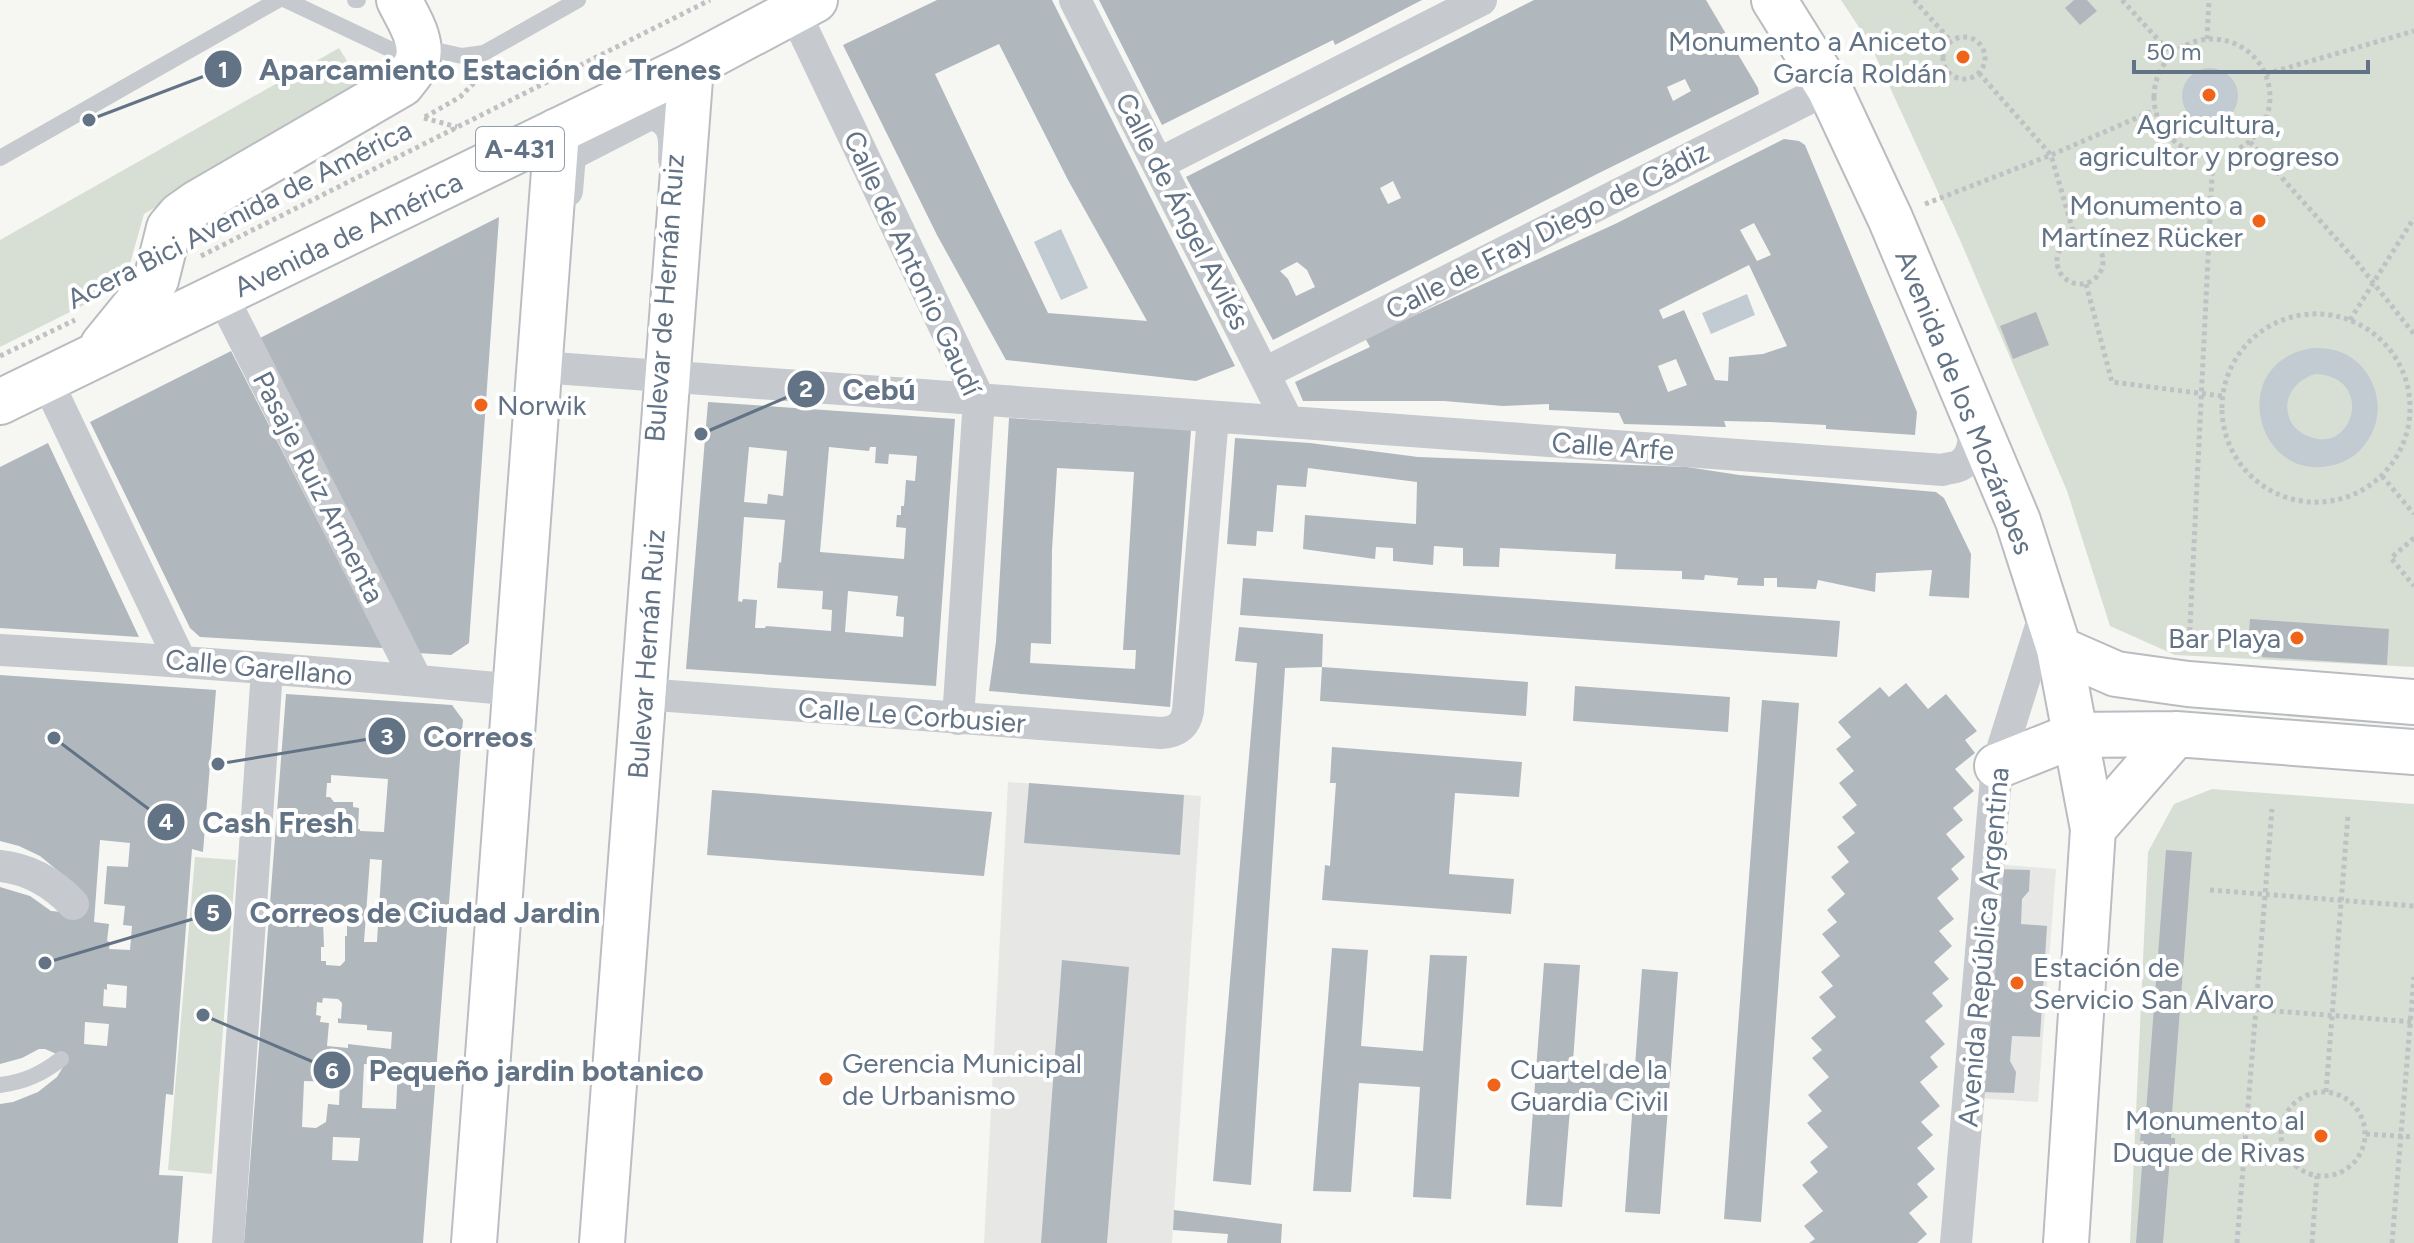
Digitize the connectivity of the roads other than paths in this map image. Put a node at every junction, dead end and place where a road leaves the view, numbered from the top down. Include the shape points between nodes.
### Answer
1 (278, 0) edge
2 (286, 0) edge
3 (399, 0) edge
4 (578, 0) edge
5 (1075, 0) edge
6 (1481, 0) edge
7 (1774, 0) edge
8 (805, 5) edge
9 (418, 54) junction
10 (691, 66) junction
11 (1829, 88) junction
12 (557, 131) junction
13 (0, 158) edge
14 (1158, 164) junction
15 (222, 296) junction
16 (89, 335) junction
17 (547, 368) junction
18 (1265, 373) junction
19 (663, 376) junction
20 (46, 379) junction
21 (979, 399) junction
22 (0, 402) edge
23 (1213, 417) junction
24 (1974, 418) junction
25 (1288, 422) junction
26 (2052, 630) junction
27 (0, 650) edge
28 (180, 660) junction
29 (267, 670) junction
30 (416, 679) junction
31 (517, 690) junction
32 (643, 694) junction
33 (2414, 702) edge
34 (958, 719) junction
35 (2176, 734) junction
36 (2075, 735) junction
37 (2414, 752) edge
38 (1997, 766) junction
39 (2093, 829) junction
40 (0, 866) edge
41 (73, 904) dead end
42 (61, 1059) dead end
43 (0, 1085) edge
44 (228, 1243) edge
45 (474, 1243) edge
46 (487, 1243) edge
47 (588, 1243) edge
48 (602, 1243) edge
49 (1956, 1243) edge
50 (2066, 1243) edge

1 - 13 lane
2 - 9 lane
3 - 9 main road via 413,27
4 - 9 lane via 484,53
5 - 14 street, Calle de Ángel Avilés
6 - 14 street
7 - 11 main road, Avenida de los Mozárabes
8 - 10 main road, Avenida de América / A-431
8 - 21 street, Calle de Antonio Gaudí
9 - 16 main road, Avenida de América via 402,84 180,215 169,228 156,280
10 - 12 main road, Avenida de América / A-431
10 - 19 main road, Bulevar Hernán Ruiz
11 - 18 street, Calle de Fray Diego de Cádiz
11 - 24 main road, Avenida de los Mozárabes
12 - 15 main road, Avenida de América / A-431
12 - 17 main road
14 - 18 street, Calle de Ángel Avilés
15 - 16 main road, Avenida de América / A-431
15 - 30 street, Pasaje Ruiz Armenta
16 - 20 main road, Avenida de América / A-431
17 - 19 street, Calle Arfe
17 - 19 street, Bulevar de Hernán Ruiz via 570,155 650,114 671,125 675,141
17 - 31 main road
17 - 46 street, Bulevar de Hernán Ruiz
18 - 23 street via 1248,400
18 - 25 street, Calle de Ángel Avilés
19 - 21 street, Calle Arfe
19 - 32 main road, Bulevar Hernán Ruiz
19 - 47 street, Bulevar de Hernán Ruiz
20 - 22 main road, Avenida de América / A-431
20 - 28 street
21 - 23 street, Calle Arfe
21 - 34 street, Calle de Antonio Gaudí
23 - 25 street, Calle Arfe
23 - 34 street, Calle Le Corbusier via 1186,721 1173,732 1161,733
24 - 25 street, Calle Arfe via 1968,459 1943,470
24 - 26 main road, Avenida de los Mozárabes via 2018,521
26 - 33 main road via 2116,674
26 - 36 main road, Avenida de los Mozárabes
26 - 38 street, Avenida República Argentina
27 - 28 street, Calle Garellano
28 - 29 street, Calle Garellano
29 - 30 street, Calle Garellano
29 - 44 street
30 - 31 street, Calle Garellano
31 - 45 main road
32 - 34 street, Calle Le Corbusier
32 - 48 main road, Bulevar Hernán Ruiz
35 - 36 main road
35 - 37 main road
35 - 39 main road
36 - 38 main road
36 - 39 main road, Avenida de los Mozárabes
38 - 49 street, Avenida República Argentina
39 - 50 main road
40 - 41 street via 46,881
42 - 43 lane via 36,1076

